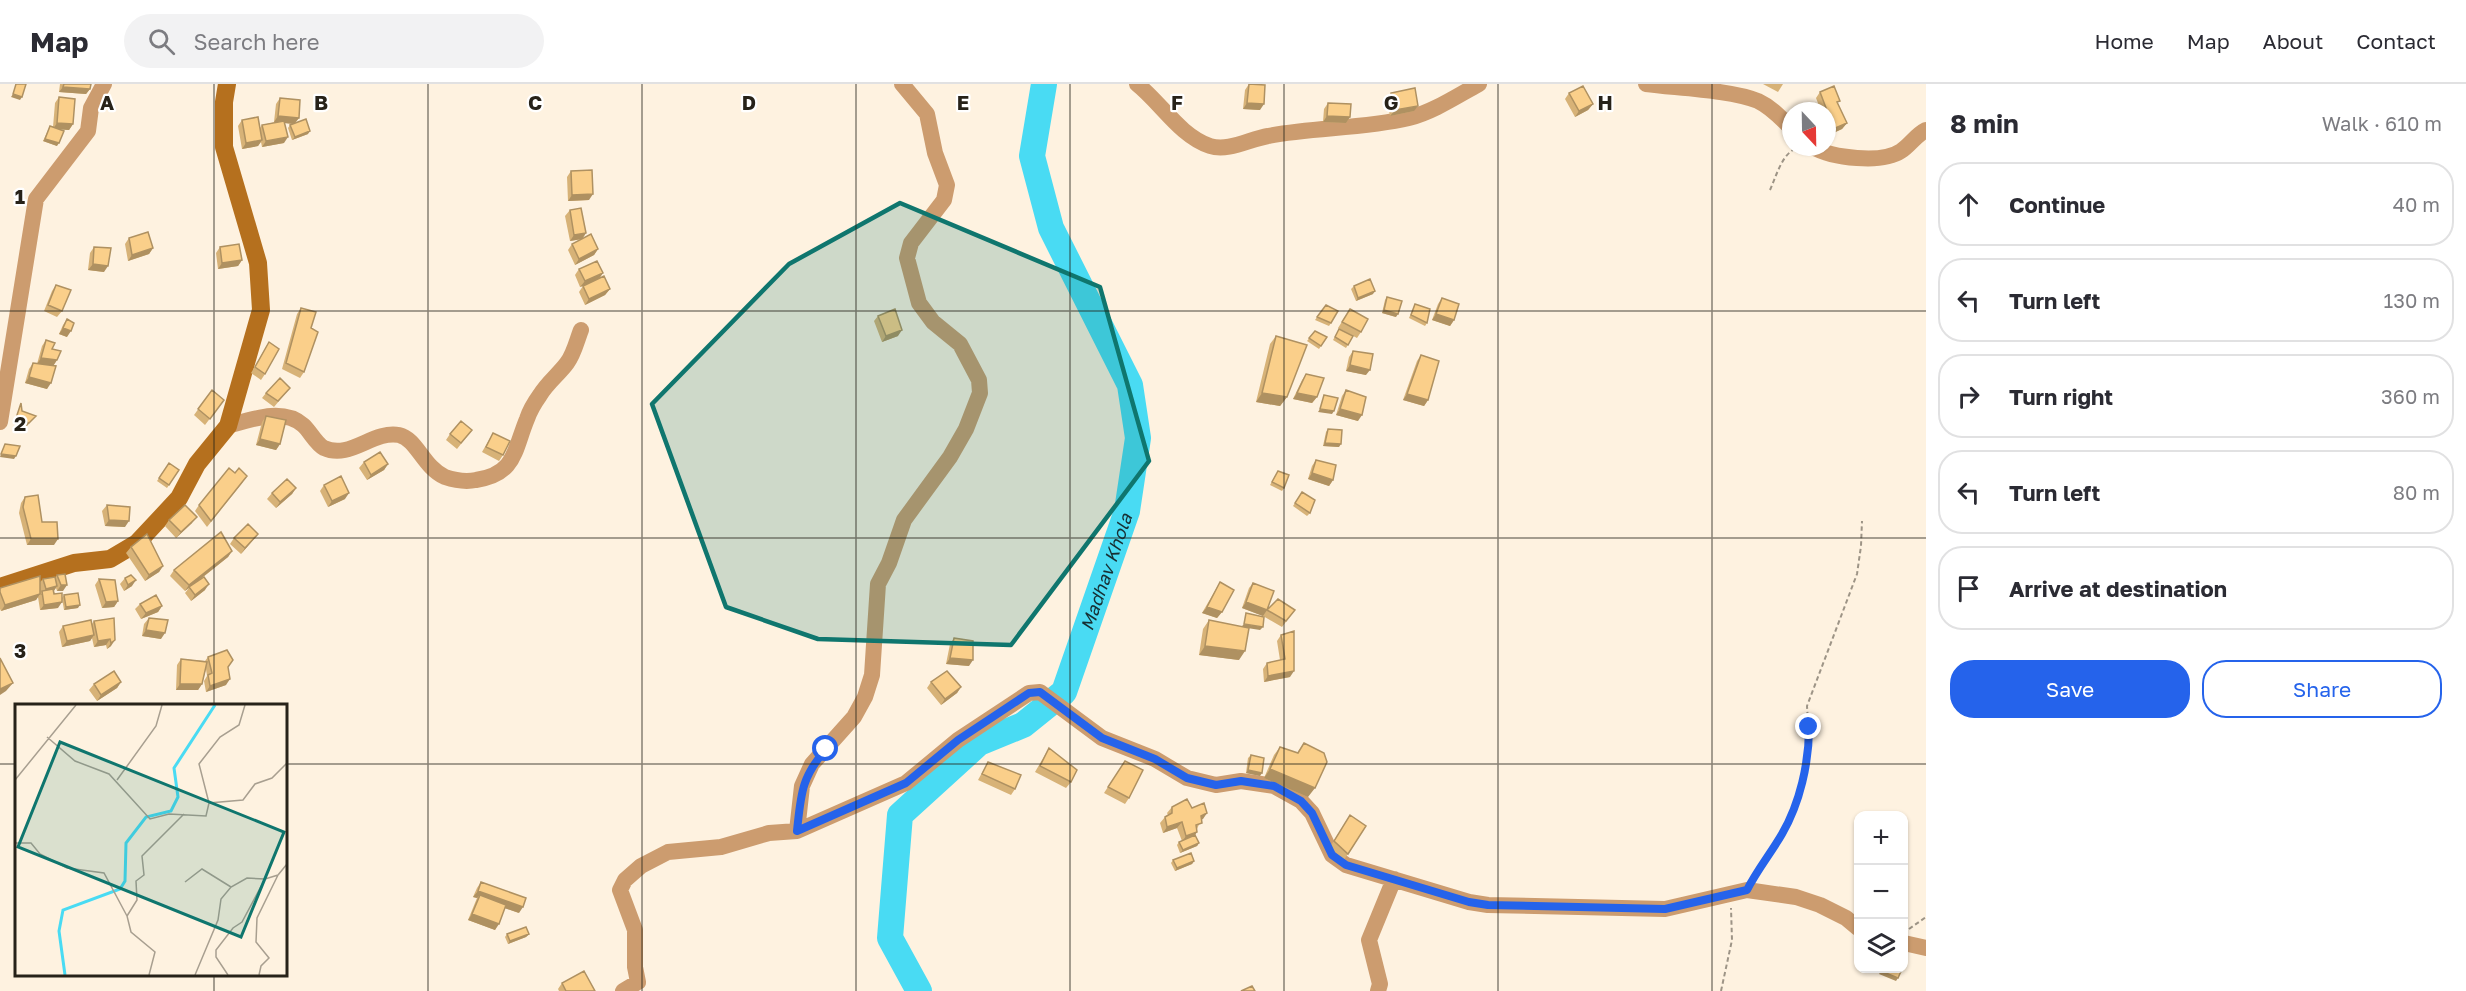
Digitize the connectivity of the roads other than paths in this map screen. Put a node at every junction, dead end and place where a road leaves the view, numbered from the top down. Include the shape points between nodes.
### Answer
1 (104, 84) edge
2 (227, 84) edge
3 (902, 84) edge
4 (1137, 84) edge
5 (1479, 84) edge
6 (1646, 84) edge
7 (1782, 119) edge
8 (1926, 130) edge
9 (1836, 155) edge
10 (581, 330) dead end
11 (0, 422) edge
12 (228, 426) junction
13 (0, 587) edge
14 (797, 831) junction
15 (1394, 879) junction
16 (1854, 925) edge
17 (1908, 944) edge
18 (1926, 948) edge
19 (639, 987) edge
20 (623, 991) edge
21 (1378, 991) edge

1 - 11 street via 92,108 88,131 36,199
2 - 12 street via 224,147 258,263 261,310
3 - 14 street via 927,114 947,185 944,200 911,243 907,258 918,303 933,322 960,344 980,380 980,393 950,457 904,520 878,584 872,675 865,697 854,717 812,765 802,786
4 - 5 street via 1180,127 1212,147 1411,117
6 - 7 street via 1741,96 1758,101
8 - 9 street via 1900,151 1882,158
10 - 12 street via 568,362 542,391 527,418 509,464 493,478 468,481 445,477 428,466 409,438 397,435 383,436 341,452 323,448 301,423 279,416
12 - 13 street via 197,464 179,498 137,543 110,559 74,563
14 - 15 street via 906,783 958,740 1029,693 1040,692 1102,738 1155,759 1187,778 1216,785 1241,781 1274,786 1301,801 1312,813 1332,855 1346,865
14 - 19 street via 769,833 721,847 668,852 641,866 625,880 620,890 635,930
15 - 16 street via 1488,905 1665,909 1747,890 1821,905
15 - 21 street via 1369,940 1380,984
17 - 18 street
19 - 20 street

